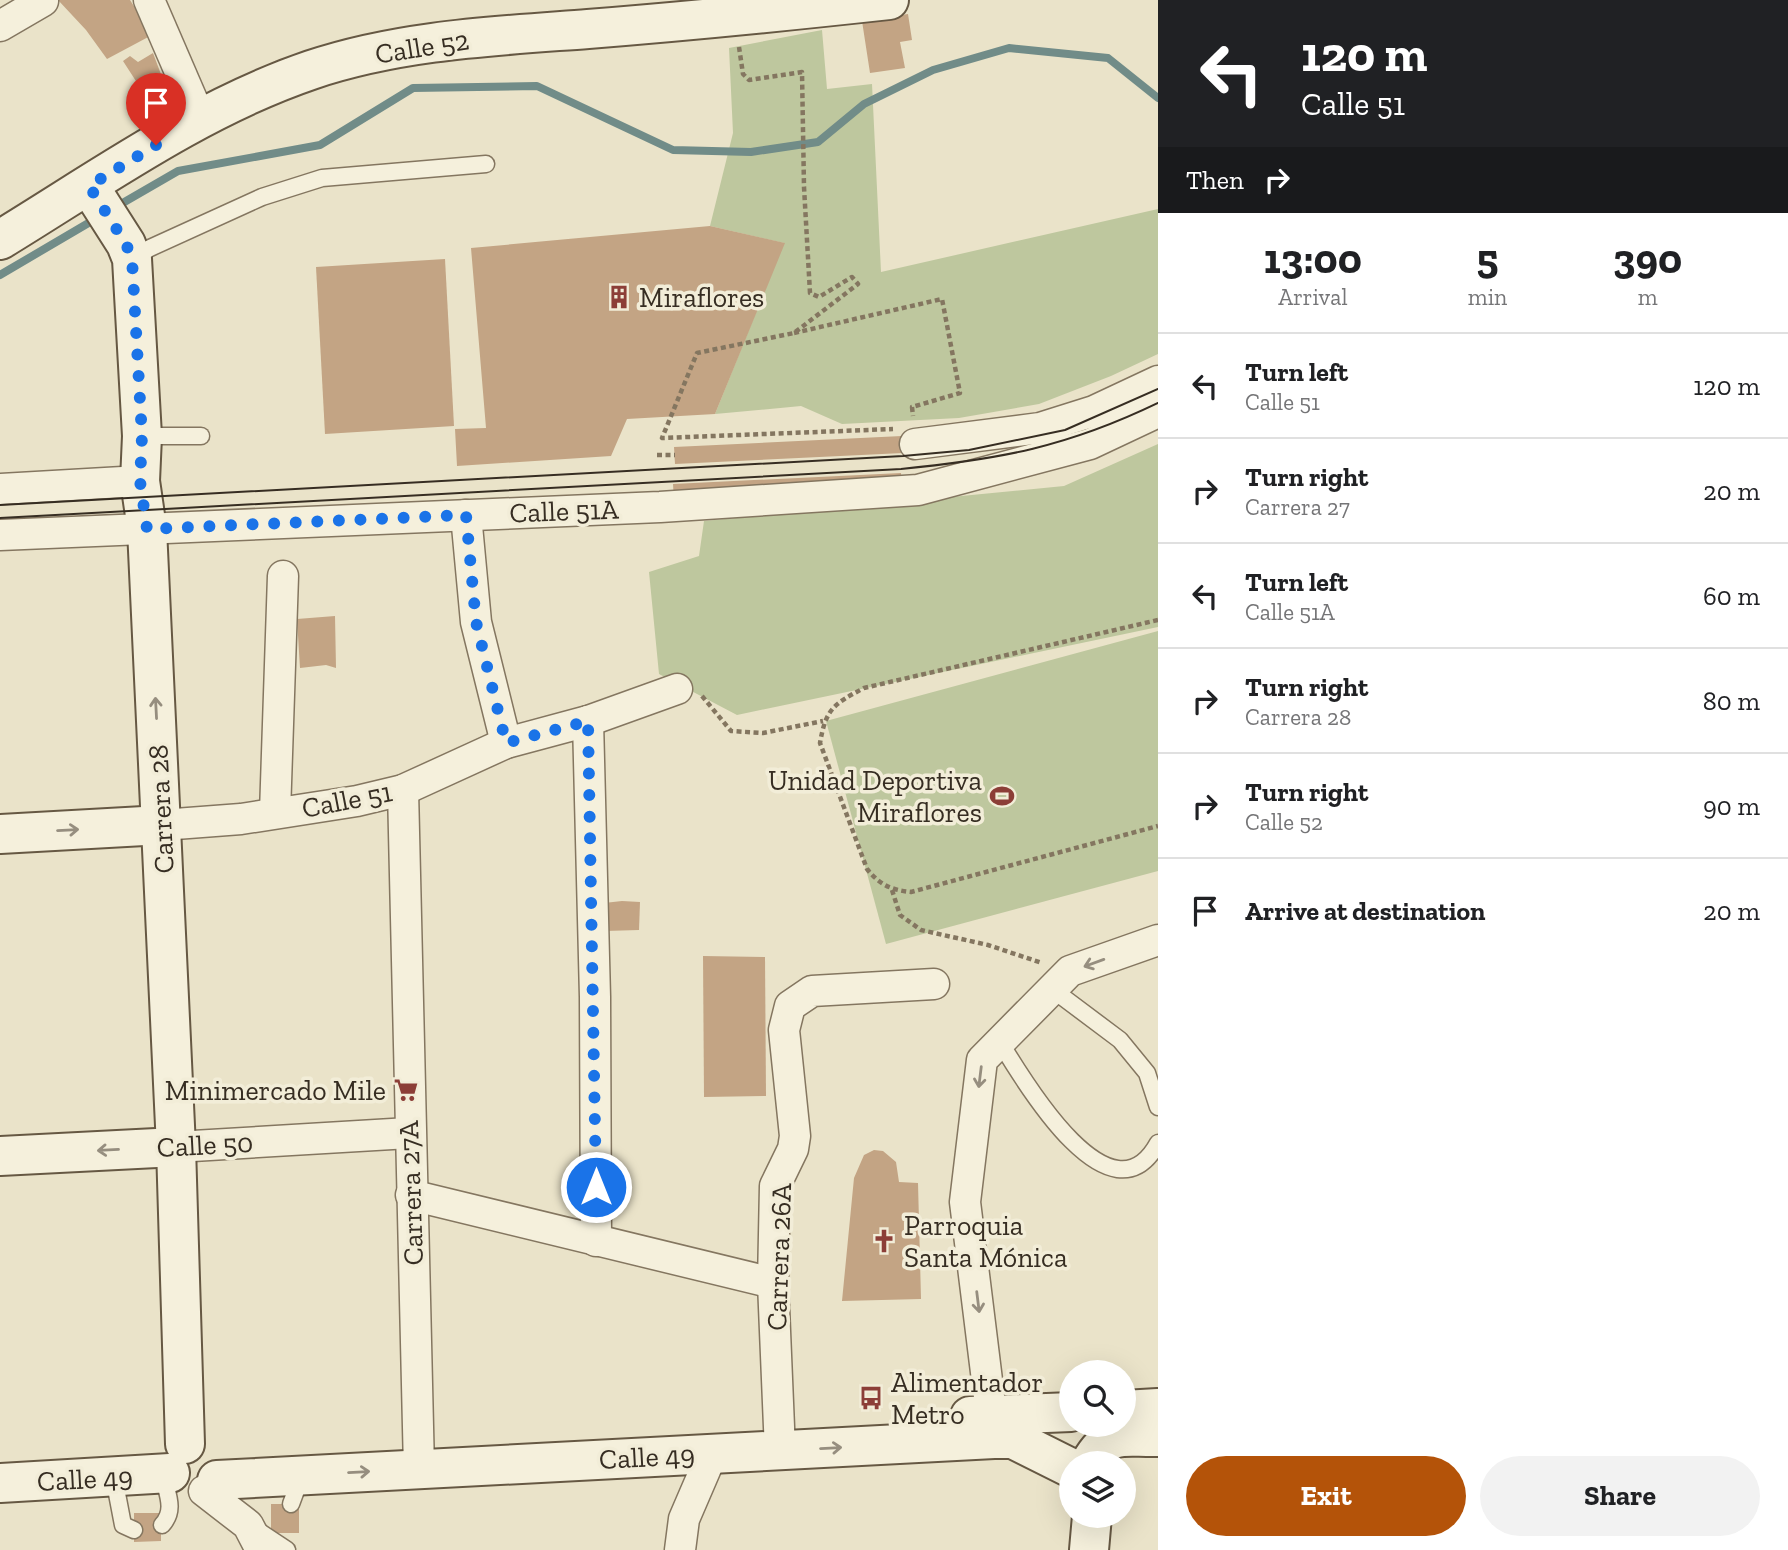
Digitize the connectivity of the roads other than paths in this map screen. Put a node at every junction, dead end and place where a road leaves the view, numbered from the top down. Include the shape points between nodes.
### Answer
1 (149, 0) edge
2 (889, 0) edge
3 (43, 1) edge
4 (783, 6) edge
5 (0, 26) edge
6 (200, 118) junction
7 (486, 164) dead end
8 (108, 218) junction
9 (0, 240) edge
10 (1158, 381) edge
11 (1158, 412) edge
12 (910, 434) road end
13 (142, 436) junction
14 (201, 436) dead end
15 (140, 481) junction
16 (0, 489) edge
17 (466, 515) junction
18 (147, 529) junction
19 (0, 535) edge
20 (283, 576) dead end
21 (677, 689) road end
22 (588, 721) junction
23 (506, 743) junction
24 (403, 790) junction
25 (275, 813) junction
26 (162, 825) junction
27 (0, 835) edge
28 (1158, 940) edge
29 (1061, 980) junction
30 (934, 984) dead end
31 (1000, 1042) junction
32 (1158, 1107) edge
33 (409, 1133) junction
34 (176, 1147) junction
35 (1157, 1147) edge
36 (0, 1156) edge
37 (411, 1195) junction
38 (596, 1241) junction
39 (774, 1283) junction
40 (1158, 1408) edge
41 (1136, 1409) edge
42 (1059, 1414) edge
43 (993, 1427) junction
44 (1158, 1437) edge
45 (780, 1439) junction
46 (1097, 1451) edge
47 (712, 1454) junction
48 (419, 1456) junction
49 (1059, 1462) edge
50 (193, 1470) junction
51 (114, 1478) junction
52 (0, 1483) edge
53 (162, 1525) dead end
54 (1091, 1528) edge
55 (134, 1530) dead end
56 (290, 1533) dead end
57 (255, 1537) edge
58 (289, 1550) edge
59 (680, 1550) edge
60 (1089, 1550) edge

1 - 6 street
2 - 4 main road, Calle 52
3 - 5 street
4 - 6 main road, Calle 52 via 734,17 445,40 384,50 312,69
6 - 8 main road, Calle 52
7 - 8 lane via 322,178 262,197 150,248
8 - 9 main road, Calle 52
8 - 13 main road, Carrera 28
10 - 12 street via 1094,411 1040,428
11 - 17 street, Calle 51A via 1090,444 918,490
13 - 14 lane
13 - 15 main road, Carrera 28
15 - 16 street
15 - 18 main road, Carrera 28
17 - 18 street, Calle 51A
17 - 23 street via 476,622
18 - 19 street, Calle 51A
26 -> 18 main road, Carrera 28
20 - 25 street
21 - 22 street, Calle 51
22 - 23 street, Calle 51
22 - 38 street
23 - 24 street, Calle 51
24 - 25 street, Calle 51
24 - 33 street, Carrera 27A
25 - 26 street, Calle 51
27 -> 26 main road, Calle 51
26 - 34 main road, Carrera 28
28 -> 29 street
29 - 31 street
29 - 32 lane via 1147,1073
30 - 39 street, Carrera 26A via 811,991 790,1006 784,1030 795,1136 775,1186
31 - 35 lane via 1025,1084 1082,1153 1124,1170 1151,1157
31 -> 43 street via 982,1060 965,1202
33 - 34 street, Calle 50
33 - 37 street, Carrera 27A
34 -> 36 main road, Calle 50
34 - 50 main road, Carrera 28
37 - 38 street
37 - 48 street, Carrera 27A
38 - 39 street
39 - 45 street, Carrera 26A
40 - 41 main road
42 - 43 main road, Calle 49
43 - 45 main road, Calle 49
43 - 49 main road, Calle 49
44 - 46 main road via 1113,1438
45 - 47 main road, Calle 49
45 - 48 main road, Calle 49
47 - 48 main road, Calle 49
47 - 59 street via 684,1519
48 - 50 main road, Calle 49
50 -> 48 main road, Calle 49 via 296,1489
50 - 51 main road, Calle 49
50 - 53 lane
50 - 57 street
51 - 52 main road, Calle 49
51 - 55 lane via 123,1525
54 - 60 main road
56 - 58 lane
57 - 58 lane

